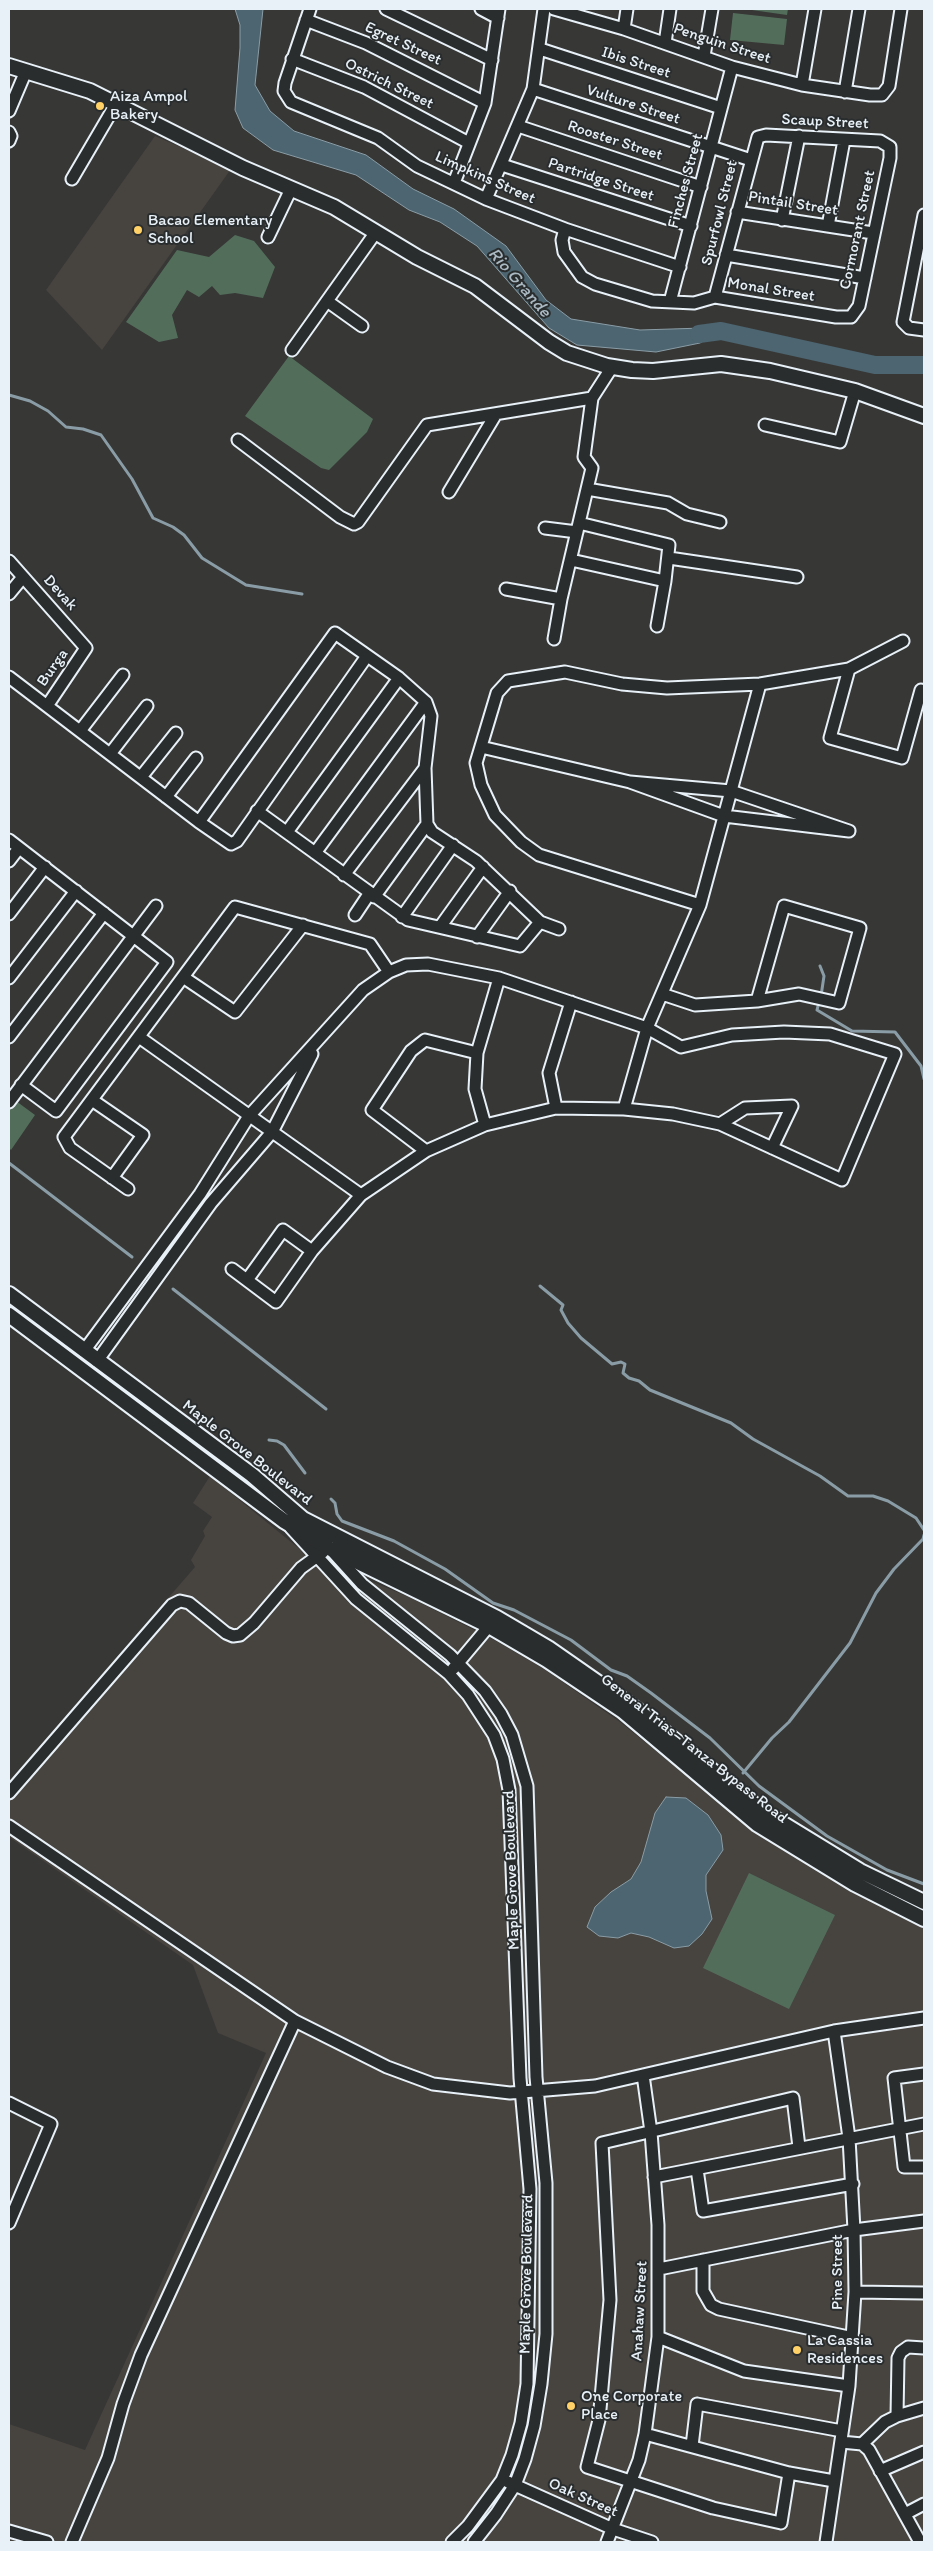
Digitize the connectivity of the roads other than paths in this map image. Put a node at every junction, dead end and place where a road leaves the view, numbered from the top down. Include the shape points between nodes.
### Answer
1 (310, 9) edge
2 (386, 9) edge
3 (481, 9) edge
4 (544, 9) edge
5 (554, 9) edge
6 (627, 9) edge
7 (670, 9) edge
8 (712, 9) edge
9 (815, 9) edge
10 (859, 9) edge
11 (901, 9) edge
12 (499, 13) edge
13 (584, 13) edge
14 (306, 20) junction
15 (624, 29) junction
16 (665, 43) junction
17 (540, 49) junction
18 (704, 56) junction
19 (292, 59) junction
20 (492, 60) junction
21 (9, 66) edge
22 (732, 67) junction
23 (26, 71) junction
24 (802, 85) junction
25 (533, 89) junction
26 (845, 92) junction
27 (484, 103) junction
28 (116, 104) junction
29 (721, 108) junction
30 (9, 111) edge
31 (518, 126) junction
32 (9, 132) edge
33 (799, 136) junction
34 (758, 137) joint
35 (844, 140) junction
36 (9, 141) edge
37 (469, 143) junction
38 (711, 147) junction
39 (890, 147) joint
40 (751, 160) junction
41 (502, 165) junction
42 (72, 179) dead end
43 (454, 183) junction
44 (701, 186) junction
45 (291, 189) junction
46 (486, 199) junction
47 (737, 212) junction
48 (924, 215) edge
49 (782, 220) junction
50 (691, 226) junction
51 (828, 226) junction
52 (565, 228) junction
53 (376, 232) junction
54 (873, 233) junction
55 (268, 237) dead end
56 (726, 255) junction
57 (680, 267) junction
58 (865, 278) junction
59 (715, 297) junction
60 (327, 301) junction
61 (670, 302) junction
62 (851, 317) joint
63 (362, 326) dead end
64 (924, 330) edge
65 (292, 350) dead end
66 (612, 367) junction
67 (855, 391) junction
68 (592, 398) junction
69 (496, 414) junction
70 (924, 416) edge
71 (765, 425) dead end
72 (238, 440) dead end
73 (587, 489) junction
74 (449, 492) dead end
75 (720, 522) dead end
76 (578, 527) junction
77 (545, 528) dead end
78 (668, 558) junction
79 (571, 560) junction
80 (9, 561) edge
81 (23, 577) junction
82 (797, 577) dead end
83 (665, 581) junction
84 (506, 589) dead end
85 (9, 594) edge
86 (561, 599) junction
87 (657, 626) dead end
88 (554, 639) dead end
89 (903, 641) dead end
90 (86, 648) joint
91 (367, 656) junction
92 (849, 669) junction
93 (123, 675) dead end
94 (9, 677) edge
95 (398, 678) junction
96 (760, 684) junction
97 (921, 690) dead end
98 (426, 702) junction
99 (46, 706) junction
100 (147, 706) dead end
101 (80, 731) junction
102 (176, 733) dead end
103 (481, 746) junction
104 (110, 754) junction
105 (196, 758) dead end
106 (425, 768) junction
107 (141, 777) junction
108 (630, 782) junction
109 (731, 791) junction
110 (166, 797) junction
111 (257, 811) junction
112 (724, 816) junction
113 (199, 822) junction
114 (427, 824) junction
115 (287, 832) junction
116 (9, 840) edge
117 (453, 845) junction
118 (19, 848) junction
119 (315, 853) junction
120 (9, 861) edge
121 (45, 867) junction
122 (483, 867) junction
123 (344, 875) junction
124 (76, 891) junction
125 (510, 891) junction
126 (372, 895) junction
127 (700, 905) junction
128 (156, 906) dead end
129 (104, 913) junction
130 (9, 914) edge
131 (355, 915) dead end
132 (402, 917) junction
133 (540, 922) junction
134 (303, 925) junction
135 (440, 927) junction
136 (559, 928) dead end
137 (134, 935) junction
138 (477, 938) junction
139 (389, 972) junction
140 (183, 977) junction
141 (9, 978) edge
142 (499, 978) junction
143 (662, 994) junction
144 (757, 1001) junction
145 (571, 1002) junction
146 (648, 1028) junction
147 (9, 1037) edge
148 (138, 1037) junction
149 (319, 1041) junction
150 (477, 1053) junction
151 (21, 1085) junction
152 (92, 1100) junction
153 (9, 1102) edge
154 (556, 1108) junction
155 (624, 1109) junction
156 (249, 1116) junction
157 (720, 1124) junction
158 (485, 1125) junction
159 (272, 1132) junction
160 (772, 1148) junction
161 (426, 1151) junction
162 (112, 1178) junction
163 (128, 1189) dead end
164 (200, 1194) junction
165 (361, 1195) junction
166 (211, 1203) junction
167 (312, 1251) junction
168 (232, 1269) dead end
169 (247, 1280) junction
170 (9, 1294) edge
171 (9, 1315) edge
172 (84, 1351) junction
173 (98, 1361) junction
174 (303, 1519) junction
175 (284, 1521) junction
176 (329, 1548) junction
177 (317, 1556) junction
178 (489, 1626) junction
179 (458, 1663) junction
180 (449, 1674) junction
181 (9, 1793) edge
182 (9, 1826) edge
183 (924, 1902) edge
184 (924, 1919) edge
185 (924, 2018) edge
186 (294, 2021) junction
187 (834, 2031) junction
188 (924, 2074) edge
189 (643, 2075) junction
190 (521, 2092) junction
191 (537, 2092) junction
192 (10, 2107) edge
193 (924, 2124) edge
194 (899, 2128) junction
195 (651, 2132) junction
196 (849, 2138) junction
197 (799, 2147) junction
198 (924, 2167) edge
199 (697, 2169) junction
200 (654, 2177) junction
201 (852, 2184) junction
202 (924, 2221) edge
203 (9, 2223) edge
204 (854, 2230) junction
205 (703, 2260) junction
206 (659, 2269) junction
207 (854, 2292) junction
208 (924, 2293) edge
209 (658, 2337) junction
210 (853, 2338) junction
211 (924, 2348) edge
212 (849, 2386) junction
213 (924, 2408) edge
214 (898, 2416) junction
215 (645, 2434) junction
216 (842, 2436) junction
217 (862, 2444) junction
218 (692, 2446) junction
219 (924, 2452) edge
220 (880, 2471) junction
221 (789, 2473) junction
222 (502, 2480) junction
223 (834, 2480) junction
224 (632, 2482) junction
225 (515, 2485) junction
226 (924, 2504) edge
227 (905, 2514) junction
228 (614, 2529) junction
229 (9, 2531) edge
230 (47, 2542) edge
231 (72, 2542) edge
232 (452, 2542) edge
233 (474, 2542) edge
234 (607, 2542) edge
235 (652, 2542) edge
236 (826, 2542) edge
237 (920, 2542) edge

1 - 14 street
2 - 20 street
3 - 12 street
4 - 17 street
5 - 13 street, Penguin Street
6 - 15 street
7 - 16 street
8 - 18 street
9 - 24 street
10 - 26 street
11 - 26 street, Penguin Street via 889,86 882,95
12 - 20 street
13 - 15 street, Penguin Street
14 - 19 street
14 - 27 street, Egret Street via 366,44
15 - 16 street, Penguin Street
16 - 18 street, Penguin Street
17 - 25 street
17 - 29 street, Ibis Street
18 - 22 street, Penguin Street
19 - 37 street, Ostrich Street via 364,87
19 - 43 street, Limpkins Street via 285,83 287,97 298,105 378,138 417,166
20 - 27 street
21 - 23 main road
22 - 24 street, Penguin Street
22 - 29 street, Finches Street
23 - 28 main road via 90,91
23 - 30 street
24 - 26 street, Penguin Street
25 - 31 street
25 - 38 street, Vulture Street
27 - 37 street
28 - 42 street
28 - 45 main road
29 - 38 street, Finches Street
31 - 41 street
31 - 44 street, Rooster Street
32 - 36 street
33 - 34 street, Scaup Street
33 - 35 street, Scaup Street
33 - 49 street
34 - 40 street, Spurfowl Street
35 - 39 street, Scaup Street via 880,141
35 - 51 street
37 - 43 street
38 - 40 street, Vulture Street
38 - 44 street, Finches Street
39 - 54 street, Cormorant Street
40 - 47 street, Spurfowl Street
41 - 46 street
41 - 50 street, Partridge Street
43 - 46 street, Limpkins Street
44 - 50 street, Finches Street
45 - 53 main road via 334,207
45 - 55 street
46 - 52 street, Limpkins Street
47 - 49 street, Pintail Street
47 - 56 street, Spurfowl Street
48 - 64 street via 904,317 905,326
49 - 51 street, Pintail Street
50 - 57 street, Finches Street
51 - 54 street, Pintail Street
52 - 57 street, Limpkins Street
52 - 61 street via 564,252 586,280 652,301
53 - 60 street
53 - 66 main road via 475,286 567,353
54 - 58 street, Cormorant Street
56 - 58 street
56 - 59 street, Spurfowl Street
57 - 61 street, Finches Street
58 - 62 street, Cormorant Street via 859,306
59 - 61 street via 694,303
59 - 62 street, Monal Street
60 - 63 street
60 - 65 street
66 - 67 main road via 653,371 721,364 770,371
66 - 68 street
67 - 70 main road
67 - 71 street via 840,442
68 - 69 street
68 - 73 street via 584,457 592,468
69 - 72 street via 427,426 354,524 340,517
69 - 74 street
73 - 75 street via 668,503 687,514
73 - 76 street
76 - 77 street
76 - 78 street via 667,544
76 - 79 street
78 - 82 street
78 - 83 street
79 - 83 street
79 - 86 street
80 - 81 street, Devak
81 - 85 street
81 - 90 street, Devak
83 - 87 street
84 - 86 street
86 - 88 street
89 - 92 street
90 - 99 street, Burga
91 - 95 street
91 - 111 street
91 - 113 street via 335,633
92 - 96 street
92 - 97 street via 830,738 902,758
93 - 101 street
94 - 99 street
95 - 98 street
95 - 115 street
96 - 103 street via 667,688 622,684 565,672 508,681 497,693
96 - 109 street
98 - 106 street via 431,716
98 - 119 street
99 - 101 street
100 - 104 street
101 - 104 street
102 - 107 street
103 - 108 street
103 - 127 street via 476,763 481,785 495,815 521,842 539,855
104 - 107 street
105 - 110 street
106 - 114 street
106 - 123 street
107 - 110 street
108 - 109 street
108 - 112 street
109 - 112 street
109 - 112 street via 849,831
110 - 113 street
111 - 113 street via 237,841 231,844
111 - 115 street
112 - 127 street
114 - 117 street via 432,832
114 - 126 street
115 - 119 street
116 - 118 street
117 - 122 street
117 - 132 street
118 - 120 street
118 - 121 street
119 - 123 street
121 - 124 street
121 - 130 street
122 - 125 street
122 - 135 street
123 - 126 street
124 - 129 street
124 - 141 street
125 - 133 street
125 - 138 street
126 - 131 street
126 - 132 street
127 - 143 street
128 - 137 street
129 - 137 street
129 - 147 street
132 - 135 street
133 - 136 street
133 - 138 street via 520,946
134 - 139 street via 370,944
134 - 140 street via 235,908
134 - 140 street via 235,1012
135 - 138 street
137 - 151 street
137 - 151 street via 167,962 56,1111
139 - 142 street via 428,964
139 - 149 street via 363,990
140 - 148 street
142 - 145 street
142 - 150 street
143 - 144 street via 695,1005
143 - 146 street
144 - 144 street via 799,994 839,1002 860,928 784,906
145 - 146 street
145 - 154 street via 549,1072
146 - 155 street
146 - 160 street via 681,1047 732,1035 784,1032 830,1034 895,1054 842,1180
148 - 152 street
148 - 156 street
149 - 156 street
149 - 159 street
150 - 158 street via 475,1089
150 - 161 street via 425,1040 410,1051 372,1110
151 - 153 street
152 - 162 street via 64,1137 70,1148
152 - 162 street via 143,1135
154 - 155 street
154 - 158 street
155 - 157 street via 673,1114
156 - 159 street
156 - 164 street
157 - 160 street
157 - 160 street via 745,1108 792,1106
158 - 161 street
159 - 165 street
159 - 166 street
161 - 165 street
162 - 163 street
164 - 166 street
164 - 172 street
165 - 167 street
166 - 173 street
167 - 169 street via 283,1230
167 - 169 street via 276,1302
168 - 169 street
170 - 172 main road, Maple Grove Boulevard
171 - 175 main road, Maple Grove Boulevard
172 - 173 main road, Maple Grove Boulevard
173 - 174 main road, Maple Grove Boulevard via 252,1475
174 - 176 street, Maple Grove Boulevard
174 - 183 main road, General Trias–Tanza Bypass Road via 497,1618 548,1648 637,1710 762,1811 860,1871
175 - 176 main road, General Trias–Tanza Bypass Road
175 - 177 street, Maple Grove Boulevard
176 - 177 street
176 - 178 main road, General Trias–Tanza Bypass Road
176 - 179 street, Maple Grove Boulevard via 362,1584
177 - 180 street, Maple Grove Boulevard via 356,1599
177 - 181 street via 301,1568 254,1624 240,1635 226,1634 189,1603 180,1601 172,1605
178 - 179 street
178 - 184 main road, General Trias–Tanza Bypass Road via 623,1711 758,1824 855,1884
179 - 180 street
179 - 191 street, Maple Grove Boulevard via 502,1714 518,1750 527,1786
180 - 190 street, Maple Grove Boulevard via 475,1703 489,1725 503,1759 509,1790
182 - 186 street
185 - 187 street
186 - 190 street via 387,2067 433,2084
186 - 231 street via 141,2355 108,2458
187 - 189 street
187 - 196 street, Pine Street
188 - 194 street via 894,2078
189 - 191 street via 595,2086
189 - 195 street, Anahaw Street
190 - 191 street
190 - 222 street, Maple Grove Boulevard via 530,2189 527,2384 521,2423
191 - 225 street, Maple Grove Boulevard via 546,2183 546,2334 534,2426
192 - 203 street via 52,2124
193 - 194 street
194 - 196 street
194 - 198 street via 904,2168
195 - 197 street via 793,2098
195 - 200 street, Anahaw Street
195 - 224 street via 602,2143 610,2308 599,2420 587,2467
196 - 197 street
196 - 201 street, Pine Street
197 - 199 street
199 - 200 street
199 - 201 street via 703,2211
200 - 206 street, Anahaw Street
201 - 204 street, Pine Street
202 - 204 street
204 - 205 street
204 - 207 street, Pine Street
205 - 206 street
205 - 210 street via 703,2290 712,2305 719,2309
206 - 209 street, Anahaw Street
207 - 208 street
207 - 210 street, Pine Street
209 - 212 street via 744,2371
209 - 215 street, Anahaw Street
210 - 212 street, Pine Street
211 - 214 street via 908,2347 898,2358
212 - 216 street, Pine Street
213 - 214 street
214 - 217 street via 874,2431
215 - 218 street
215 - 224 street, Anahaw Street
216 - 217 street
216 - 218 street via 698,2404
216 - 223 street, Pine Street
217 - 220 street
218 - 221 street
219 - 220 street
220 - 227 street
221 - 223 street
221 - 224 street via 781,2523 713,2508
222 - 225 street, Oak Street
222 - 232 street, Maple Grove Boulevard
223 - 236 street, Pine Street
224 - 228 street, Anahaw Street
225 - 228 street, Oak Street
225 - 233 street, Maple Grove Boulevard
226 - 227 street
227 - 237 street
228 - 234 street, Anahaw Street
228 - 235 street, Oak Street
229 - 230 street

